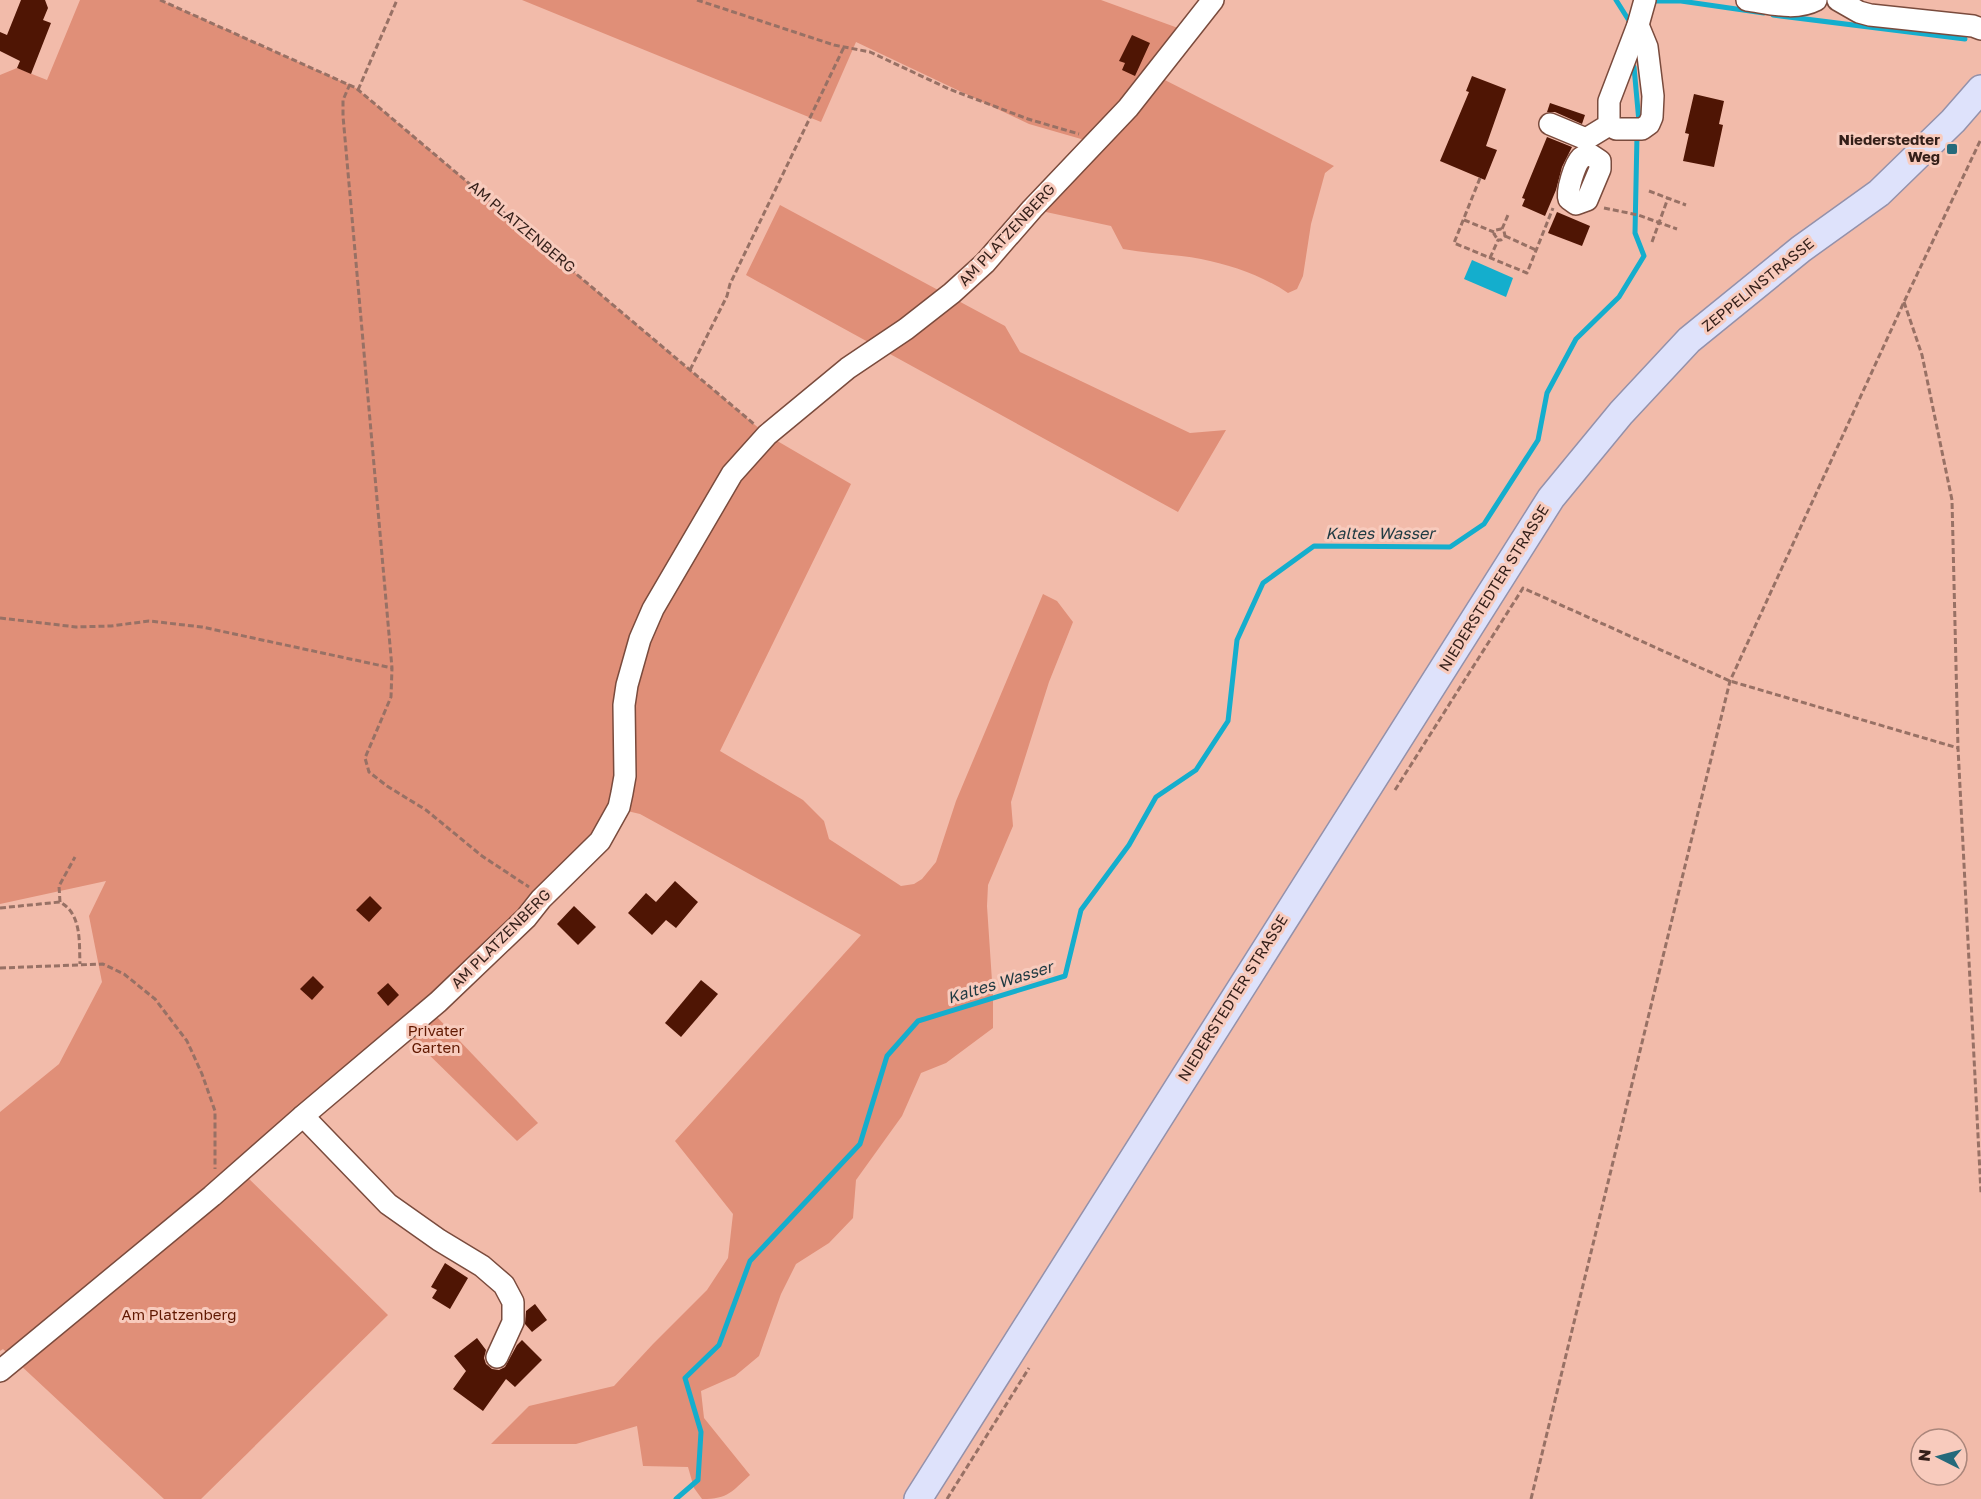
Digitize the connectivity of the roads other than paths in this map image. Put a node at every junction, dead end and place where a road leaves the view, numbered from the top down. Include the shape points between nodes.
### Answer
1 (1214, 0) edge
2 (1645, 0) edge
3 (1747, 0) edge
4 (1816, 0) edge
5 (1838, 0) edge
6 (1638, 25) junction
7 (1981, 29) edge
8 (1981, 88) edge
9 (1551, 124) dead end
10 (1609, 124) junction
11 (1586, 147) junction
12 (1568, 197) road end
13 (1551, 498) joint
14 (303, 1116) junction
15 (497, 1357) dead end
16 (0, 1371) edge
17 (918, 1499) edge

1 - 14 street, AM PLATZENBERG via 1128,108 985,263 952,293 848,368 767,435 732,474 653,609 640,639 624,705 625,776 611,825 526,918 438,1002
2 - 6 street
3 - 4 street via 1787,5
5 - 7 street via 1870,15
6 - 10 street via 1609,101
6 - 10 street via 1647,47 1652,117 1642,129 1616,129
8 - 13 main road, ZEPPELINSTRASSE via 1879,193 1801,249 1689,340 1621,413
9 - 11 street
10 - 11 street
11 - 12 street via 1601,166 1585,202 1578,204
13 - 17 main road, NIEDERSTEDTER STRASSE
14 - 15 street via 388,1204 504,1285 513,1302 513,1322
14 - 16 street, AM PLATZENBERG

